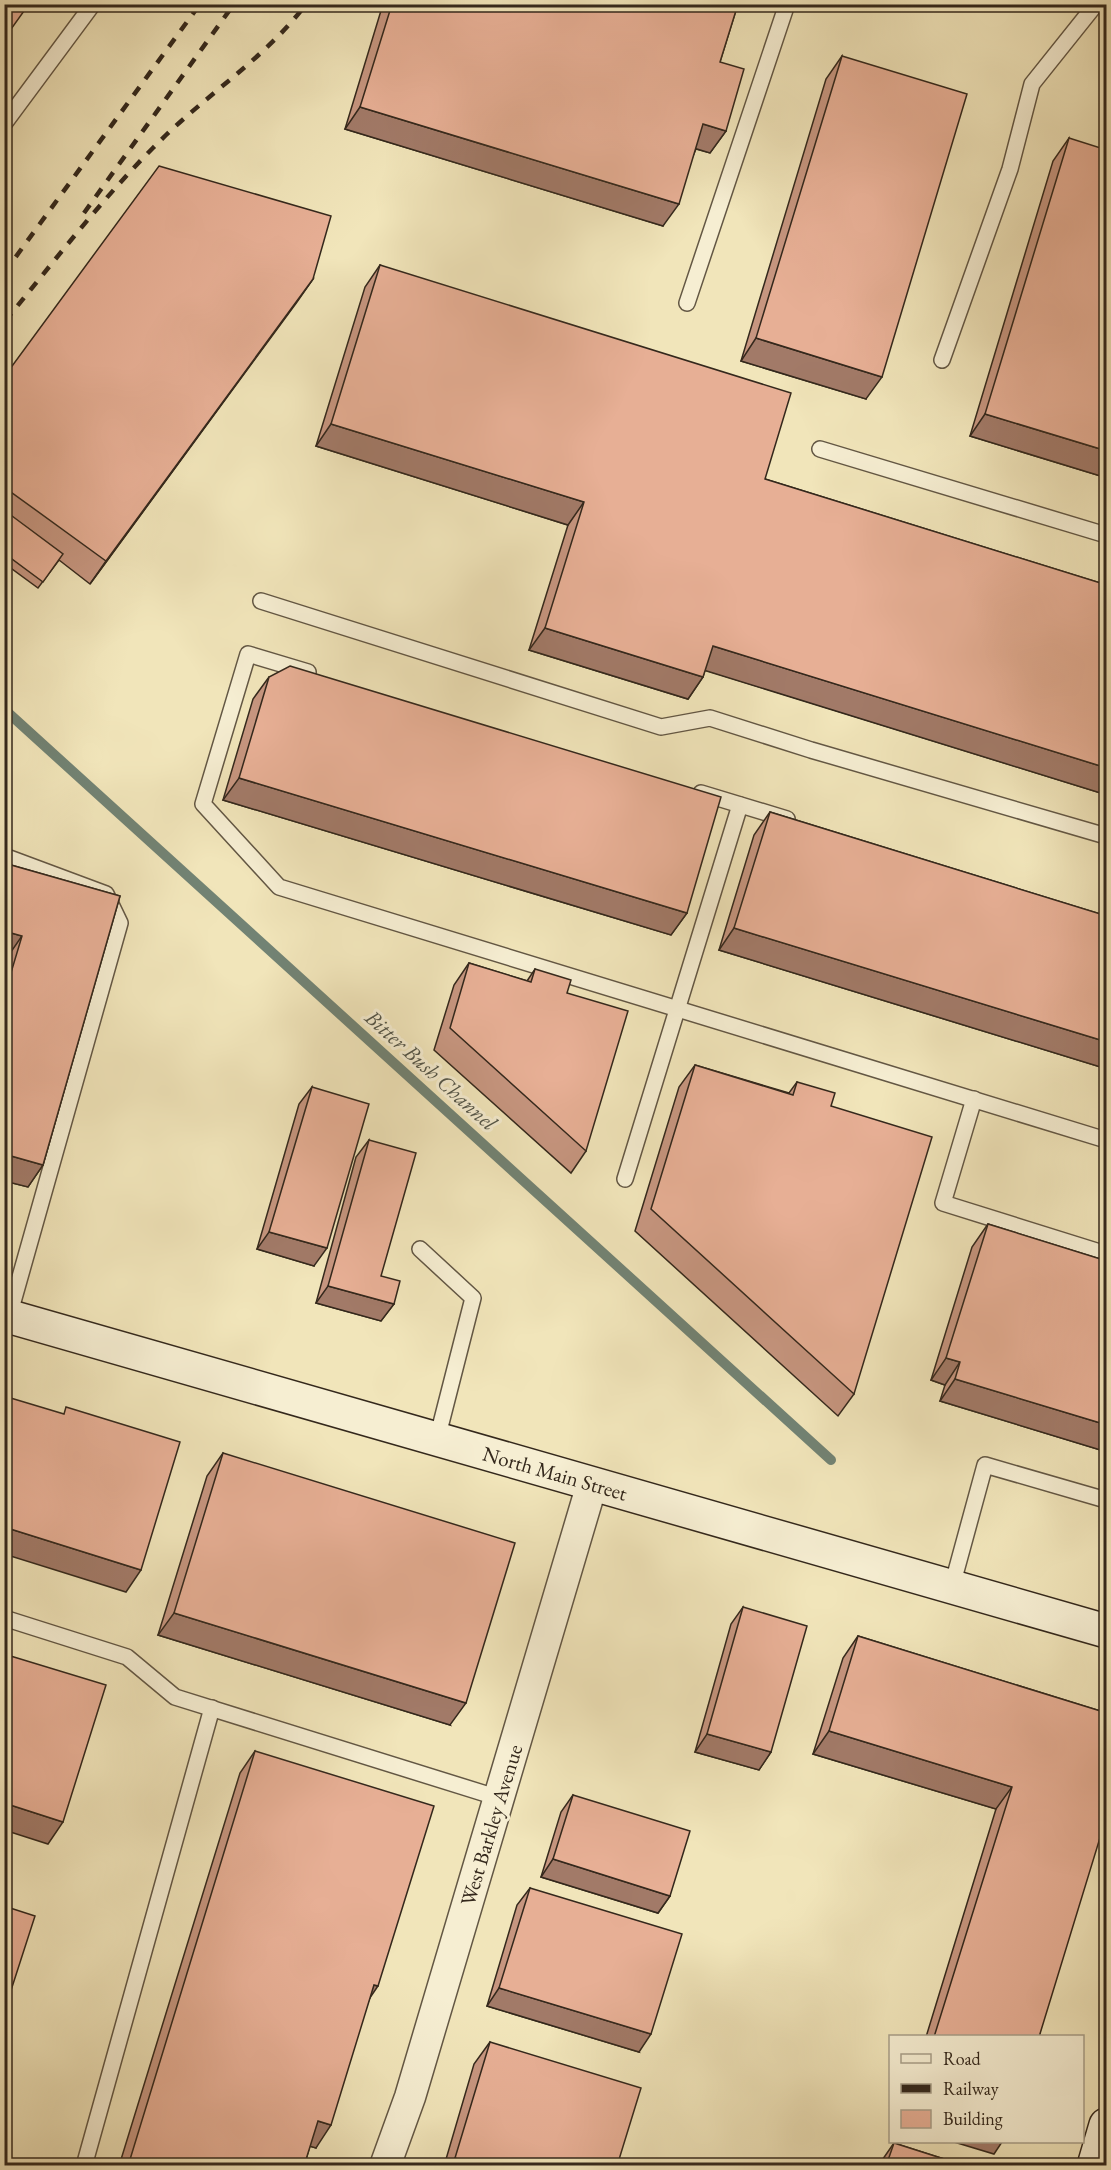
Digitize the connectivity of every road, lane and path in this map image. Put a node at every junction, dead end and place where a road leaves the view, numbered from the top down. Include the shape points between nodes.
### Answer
1 (93, 4) edge
2 (787, 4) edge
3 (1096, 4) edge
4 (4, 124) edge
5 (687, 303) dead end
6 (942, 360) dead end
7 (820, 449) dead end
8 (1107, 536) edge
9 (261, 601) dead end
10 (328, 678) edge
11 (683, 787) edge
12 (740, 805) junction
13 (797, 823) edge
14 (1107, 836) edge
15 (4, 856) edge
16 (677, 1008) junction
17 (974, 1100) junction
18 (1107, 1140) edge
19 (625, 1179) dead end
20 (420, 1249) dead end
21 (1107, 1254) edge
22 (7, 1315) edge
23 (437, 1439) junction
24 (592, 1484) junction
25 (1107, 1500) edge
26 (952, 1586) junction
27 (4, 1618) edge
28 (1107, 1631) edge
29 (212, 1708) junction
30 (499, 1798) junction
31 (1107, 2125) edge
32 (84, 2166) edge
33 (385, 2166) edge
34 (1094, 2166) edge

1 - 4 lane
2 - 5 lane
3 - 6 lane via 1032,84 1010,169
7 - 8 lane
9 - 14 lane via 661,726 710,718
10 - 16 lane via 248,654 203,804 279,886
11 - 12 lane
12 - 13 lane
12 - 16 lane
15 - 22 lane via 106,894 120,923
16 - 17 lane
16 - 19 lane
17 - 18 lane
17 - 21 lane via 943,1203
20 - 23 lane via 473,1298
22 - 23 main road, North Main Street
23 - 24 main road, North Main Street
24 - 26 main road, North Main Street
24 - 30 street, West Barkley Avenue
25 - 26 lane via 985,1465
26 - 28 main road, North Main Street
27 - 29 lane via 127,1657 176,1697
29 - 30 lane
29 - 32 lane
30 - 33 street, West Barkley Avenue via 410,2097
31 - 34 main road

